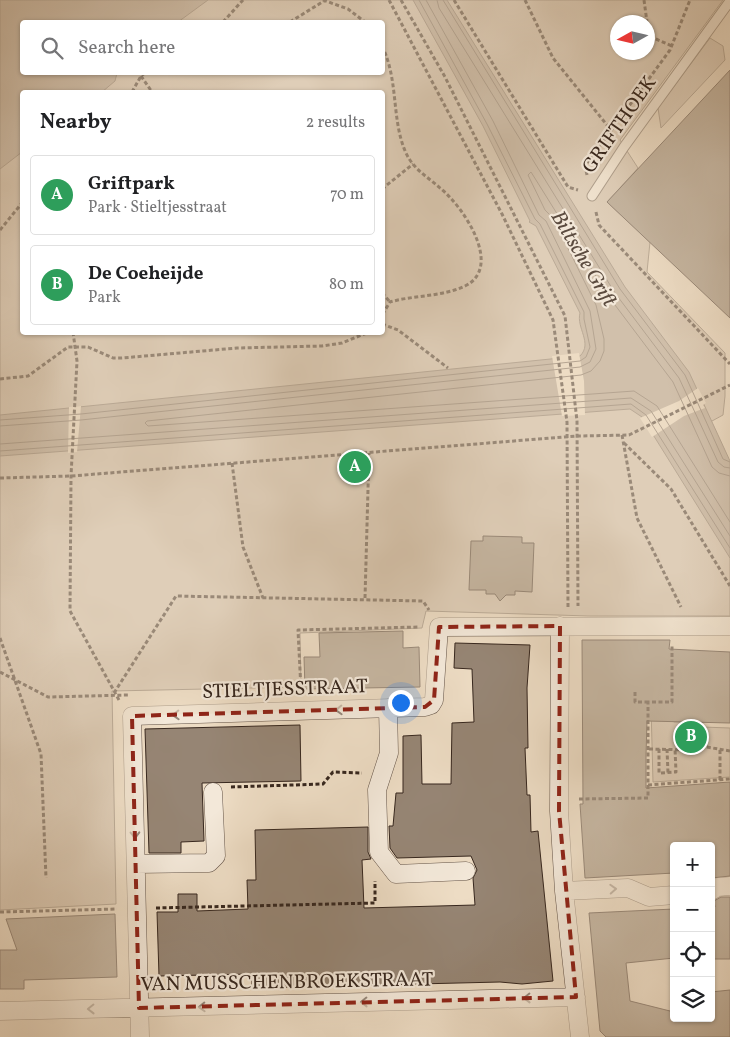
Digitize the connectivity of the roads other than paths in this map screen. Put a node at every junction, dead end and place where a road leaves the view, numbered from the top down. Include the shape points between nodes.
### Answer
1 (730, 1) edge
2 (592, 196) road end
3 (560, 626) junction
4 (730, 626) edge
5 (388, 708) junction
6 (213, 792) road end
7 (136, 864) junction
8 (466, 871) dead end
9 (730, 886) edge
10 (715, 889) edge
11 (564, 891) junction
12 (670, 895) edge
13 (576, 997) junction
14 (139, 1008) junction
15 (0, 1011) edge
16 (140, 1037) edge
17 (580, 1037) edge

1 - 2 lane, GRIFTHOEK
3 - 4 street
3 - 5 street, STIELTJESSTRAAT via 439,627 434,700 424,707
3 - 11 street via 559,811
5 -> 7 street, STIELTJESSTRAAT via 132,716
5 - 8 street via 389,753 377,790 379,852 396,874
6 - 7 street via 216,856 209,863
7 - 14 street
9 - 10 street
11 -> 12 street via 628,888 649,897
11 - 13 street
13 -> 14 street, VAN MUSSCHENBROEKSTRAAT
13 - 17 street
14 -> 15 street, VAN MUSSCHENBROEKSTRAAT
14 - 16 street

